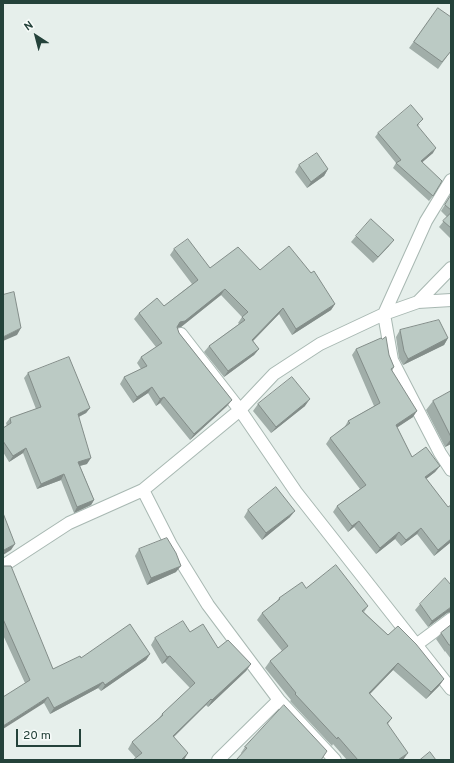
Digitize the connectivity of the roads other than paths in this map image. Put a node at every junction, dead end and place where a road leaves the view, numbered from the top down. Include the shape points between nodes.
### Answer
1 (451, 180) edge
2 (451, 268) edge
3 (451, 300) edge
4 (418, 302) junction
5 (384, 314) junction
6 (181, 334) edge
7 (240, 410) junction
8 (451, 470) edge
9 (143, 490) junction
10 (3, 566) edge
11 (451, 619) edge
12 (416, 644) junction
13 (451, 689) edge
14 (279, 700) junction
15 (218, 760) edge
16 (335, 760) edge

1 - 5 street via 426,221
2 - 4 street
3 - 4 street
4 - 5 street
5 - 7 street via 320,344 274,374
5 - 8 street via 392,360
6 - 7 street
7 - 9 street
7 - 12 street via 296,492
9 - 10 street via 69,523
9 - 14 street via 171,545 208,605
11 - 12 street
12 - 13 street
14 - 15 street
14 - 16 street

